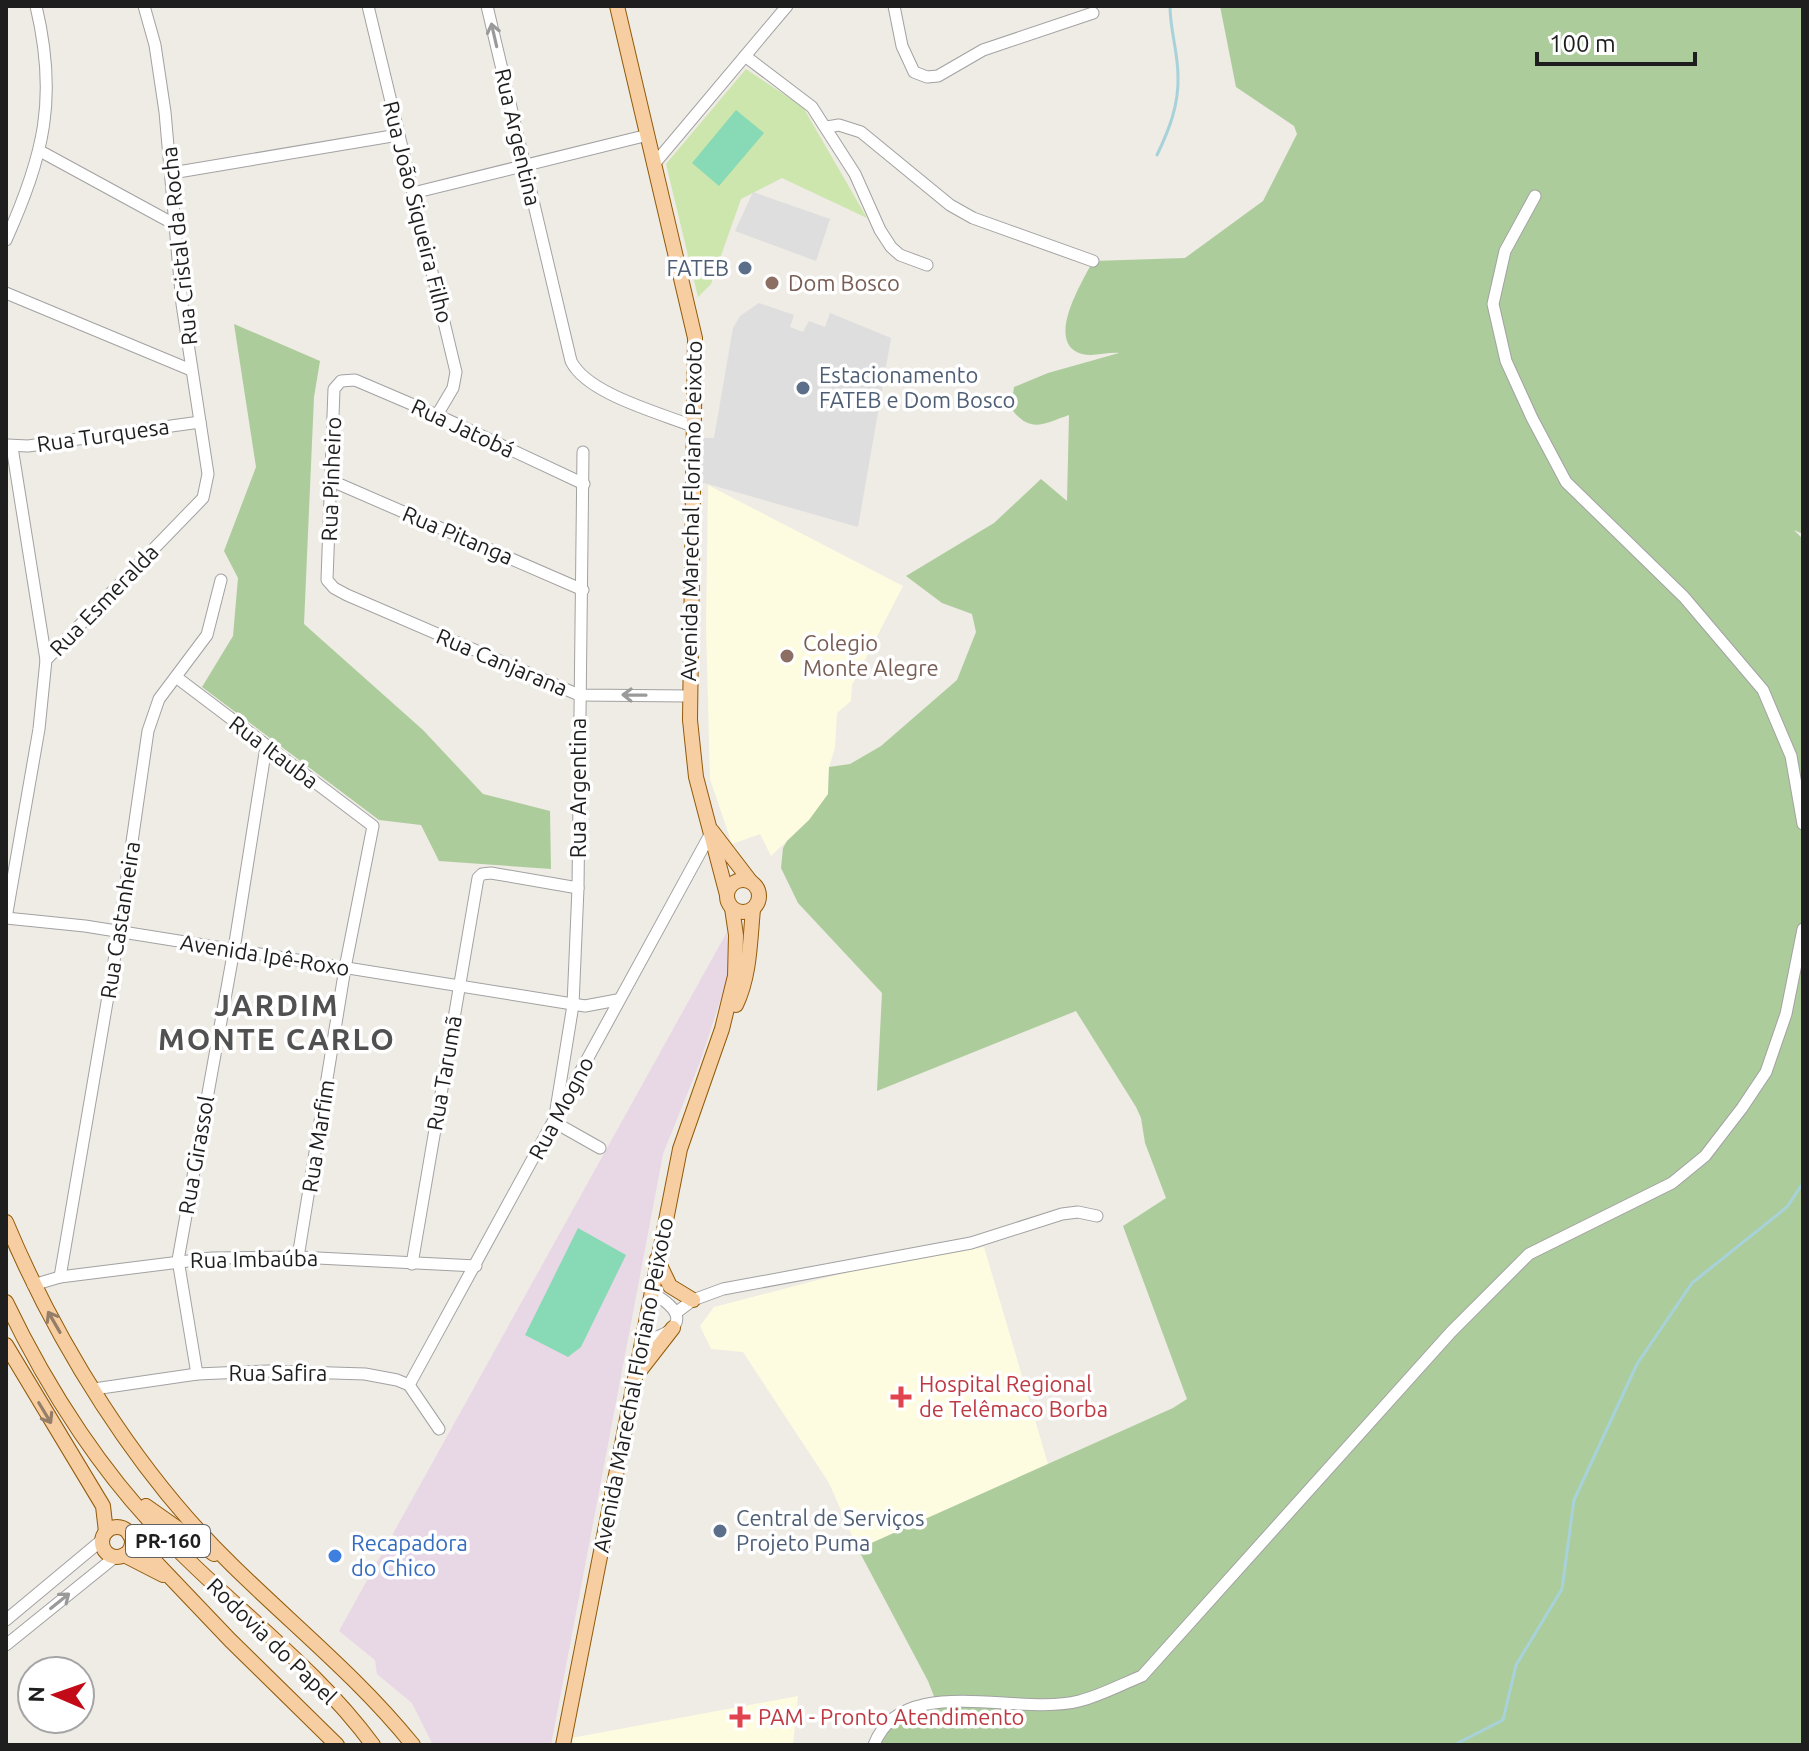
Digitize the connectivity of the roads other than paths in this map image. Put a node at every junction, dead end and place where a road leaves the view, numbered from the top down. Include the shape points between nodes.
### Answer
1 (36, 6) edge
2 (144, 6) edge
3 (368, 6) edge
4 (487, 6) edge
5 (787, 6) edge
6 (894, 6) edge
7 (621, 9) edge
8 (1093, 13) dead end
9 (745, 56) junction
10 (827, 127) junction
11 (398, 135) junction
12 (648, 135) junction
13 (40, 151) junction
14 (655, 163) junction
15 (525, 166) junction
16 (172, 173) junction
17 (413, 193) junction
18 (1535, 196) dead end
19 (174, 224) junction
20 (6, 240) edge
21 (1093, 261) dead end
22 (927, 265) dead end
23 (6, 293) edge
24 (191, 370) junction
25 (341, 381) joint
26 (437, 415) junction
27 (200, 422) junction
28 (695, 427) junction
29 (9, 446) edge
30 (583, 452) dead end
31 (332, 481) junction
32 (584, 484) junction
33 (207, 488) joint
34 (221, 580) dead end
35 (327, 580) joint
36 (583, 590) junction
37 (46, 660) junction
38 (176, 677) junction
39 (579, 695) junction
40 (689, 696) junction
41 (266, 747) junction
42 (1803, 824) edge
43 (373, 826) joint
44 (712, 831) junction
45 (735, 860) junction
46 (751, 882) junction
47 (578, 888) junction
48 (728, 896) junction
49 (753, 909) junction
50 (6, 918) edge
51 (1803, 929) edge
52 (119, 932) junction
53 (234, 949) junction
54 (345, 968) junction
55 (459, 986) junction
56 (617, 1000) junction
57 (573, 1005) junction
58 (722, 1029) junction
59 (554, 1122) junction
60 (600, 1148) dead end
61 (1097, 1216) dead end
62 (6, 1222) edge
63 (298, 1257) junction
64 (657, 1259) junction
65 (178, 1260) junction
66 (412, 1264) junction
67 (476, 1266) junction
68 (60, 1277) junction
69 (33, 1285) junction
70 (652, 1293) junction
71 (693, 1300) junction
72 (6, 1302) edge
73 (677, 1312) junction
74 (673, 1328) junction
75 (644, 1341) junction
76 (6, 1345) edge
77 (197, 1374) junction
78 (635, 1377) junction
79 (409, 1385) junction
80 (94, 1389) junction
81 (439, 1429) dead end
82 (124, 1489) junction
83 (129, 1534) junction
84 (104, 1536) junction
85 (119, 1556) junction
86 (231, 1565) junction
87 (174, 1581) junction
88 (6, 1620) edge
89 (6, 1645) edge
90 (337, 1745) edge
91 (373, 1745) edge
92 (413, 1745) edge
93 (563, 1745) edge
94 (874, 1745) edge

1 - 13 street via 47,73
2 - 16 street, Rua Cristal da Rocha via 155,45
3 - 11 street, Rua João Siqueira Filho
15 -> 4 street, Rua Argentina
5 - 9 street
6 - 8 street via 914,72 927,77 983,50
7 - 12 main road, Avenida Marechal Floriano Peixoto
9 - 10 street via 796,93
9 - 14 street
10 - 21 street via 861,132 973,218
10 - 22 street via 891,247
11 - 16 street
11 - 17 street, Rua João Siqueira Filho
12 - 14 main road, Avenida Marechal Floriano Peixoto
12 - 15 street
13 - 19 street
13 - 20 street
14 - 28 main road, Avenida Marechal Floriano Peixoto via 695,338
15 - 17 street
15 - 28 street, Rua Argentina via 576,372 601,390
16 - 19 street, Rua Cristal da Rocha
17 - 26 street, Rua João Siqueira Filho via 456,372
18 - 42 street via 1505,251 1493,304 1506,361 1566,482 1684,597 1763,690 1791,756
19 - 24 street, Rua Cristal da Rocha
23 - 24 street
24 - 27 street, Rua Cristal da Rocha
25 - 26 street, Rua Jatobá via 355,380
25 - 31 street, Rua Pinheiro via 334,389
26 - 32 street, Rua Jatobá
27 - 29 street, Rua Turquesa
27 - 33 street, Rua Cristal da Rocha
28 - 40 main road, Avenida Marechal Floriano Peixoto
29 - 37 street
30 - 32 street, Rua Argentina
31 - 35 street, Rua Pinheiro
31 - 36 street, Rua Pitanga
32 - 36 street, Rua Argentina
33 - 37 street, Rua Esmeralda
34 - 38 street, Rua Castanheira via 207,635
35 - 39 street, Rua Canjarana via 347,595
36 - 39 street, Rua Argentina
37 - 50 street, Rua Esmeralda
38 - 41 street, Rua Itauba
38 - 52 street, Rua Castanheira via 159,699 148,731
40 -> 39 street, Rua Canjarana
39 - 47 street, Rua Argentina
40 - 44 main road, Avenida Marechal Floriano Peixoto via 696,777
41 - 43 street, Rua Itauba
41 - 53 street, Rua Girassol
43 - 54 street, Rua Marfim
44 - 45 main road, Avenida Marechal Floriano Peixoto
44 - 48 main road, Avenida Marechal Floriano Peixoto
44 - 56 street, Rua Mogno
45 - 46 main road, Avenida Marechal Floriano Peixoto
45 - 48 main road
46 - 48 main road via 737,881
46 - 49 main road via 760,897
47 - 55 street, Rua Tarumã via 482,874 476,883
47 - 57 street, Rua Argentina
48 - 49 main road via 744,912
48 - 58 main road, Avenida Marechal Floriano Peixoto via 736,965
49 - 58 main road, Avenida Marechal Floriano Peixoto via 744,984
50 - 52 street, Avenida Ipê-Roxo
51 - 94 street via 1786,1014 1766,1072 1705,1156 1672,1183 1529,1254 1451,1332 1142,1676 1077,1702 936,1701 902,1711 879,1732
52 - 53 street, Avenida Ipê-Roxo
52 - 68 street, Rua Castanheira
53 - 54 street, Avenida Ipê-Roxo
53 - 65 street, Rua Girassol
54 - 55 street, Avenida Ipê-Roxo
54 - 63 street, Rua Marfim
55 - 57 street, Avenida Ipê-Roxo
55 - 66 street, Rua Tarumã
56 - 57 street, Avenida Ipê-Roxo via 594,1007
56 - 59 street, Rua Mogno
57 - 59 street, Rua Argentina
58 - 64 main road, Avenida Marechal Floriano Peixoto via 680,1149
59 - 60 street
59 - 67 street, Rua Mogno
61 - 71 street via 1062,1214 971,1243 723,1289
62 - 69 main road
63 - 65 street, Rua Imbaúba
63 - 66 street, Rua Imbaúba
64 - 70 main road, Avenida Marechal Floriano Peixoto
64 - 71 main road via 670,1286
65 - 68 street, Rua Imbaúba
65 - 77 street, Rua Girassol
66 - 67 street, Rua Imbaúba
67 - 79 street, Rua Mogno
68 - 69 street, Rua Imbaúba
80 -> 69 main road
70 - 73 street
70 - 75 main road, Avenida Marechal Floriano Peixoto
71 - 73 street
72 - 82 main road, Rodovia do Papel / PR-160 via 33,1356
73 - 74 street
74 - 75 street
74 - 78 main road
75 - 78 main road, Avenida Marechal Floriano Peixoto
76 -> 84 main road via 103,1506
77 - 79 street, Rua Safira via 326,1372 381,1376
77 - 80 street, Rua Safira
78 - 93 main road, Avenida Marechal Floriano Peixoto
79 - 81 street
80 - 86 main road via 155,1479
82 - 86 main road
82 - 91 main road, Rodovia do Papel / PR-160 via 172,1545 311,1675
83 - 84 main road via 118,1527
83 - 85 main road via 130,1548
83 - 87 main road
84 - 85 main road via 107,1553
84 - 88 street
85 - 87 main road
89 -> 85 street
86 - 92 main road via 347,1672
87 - 90 main road

